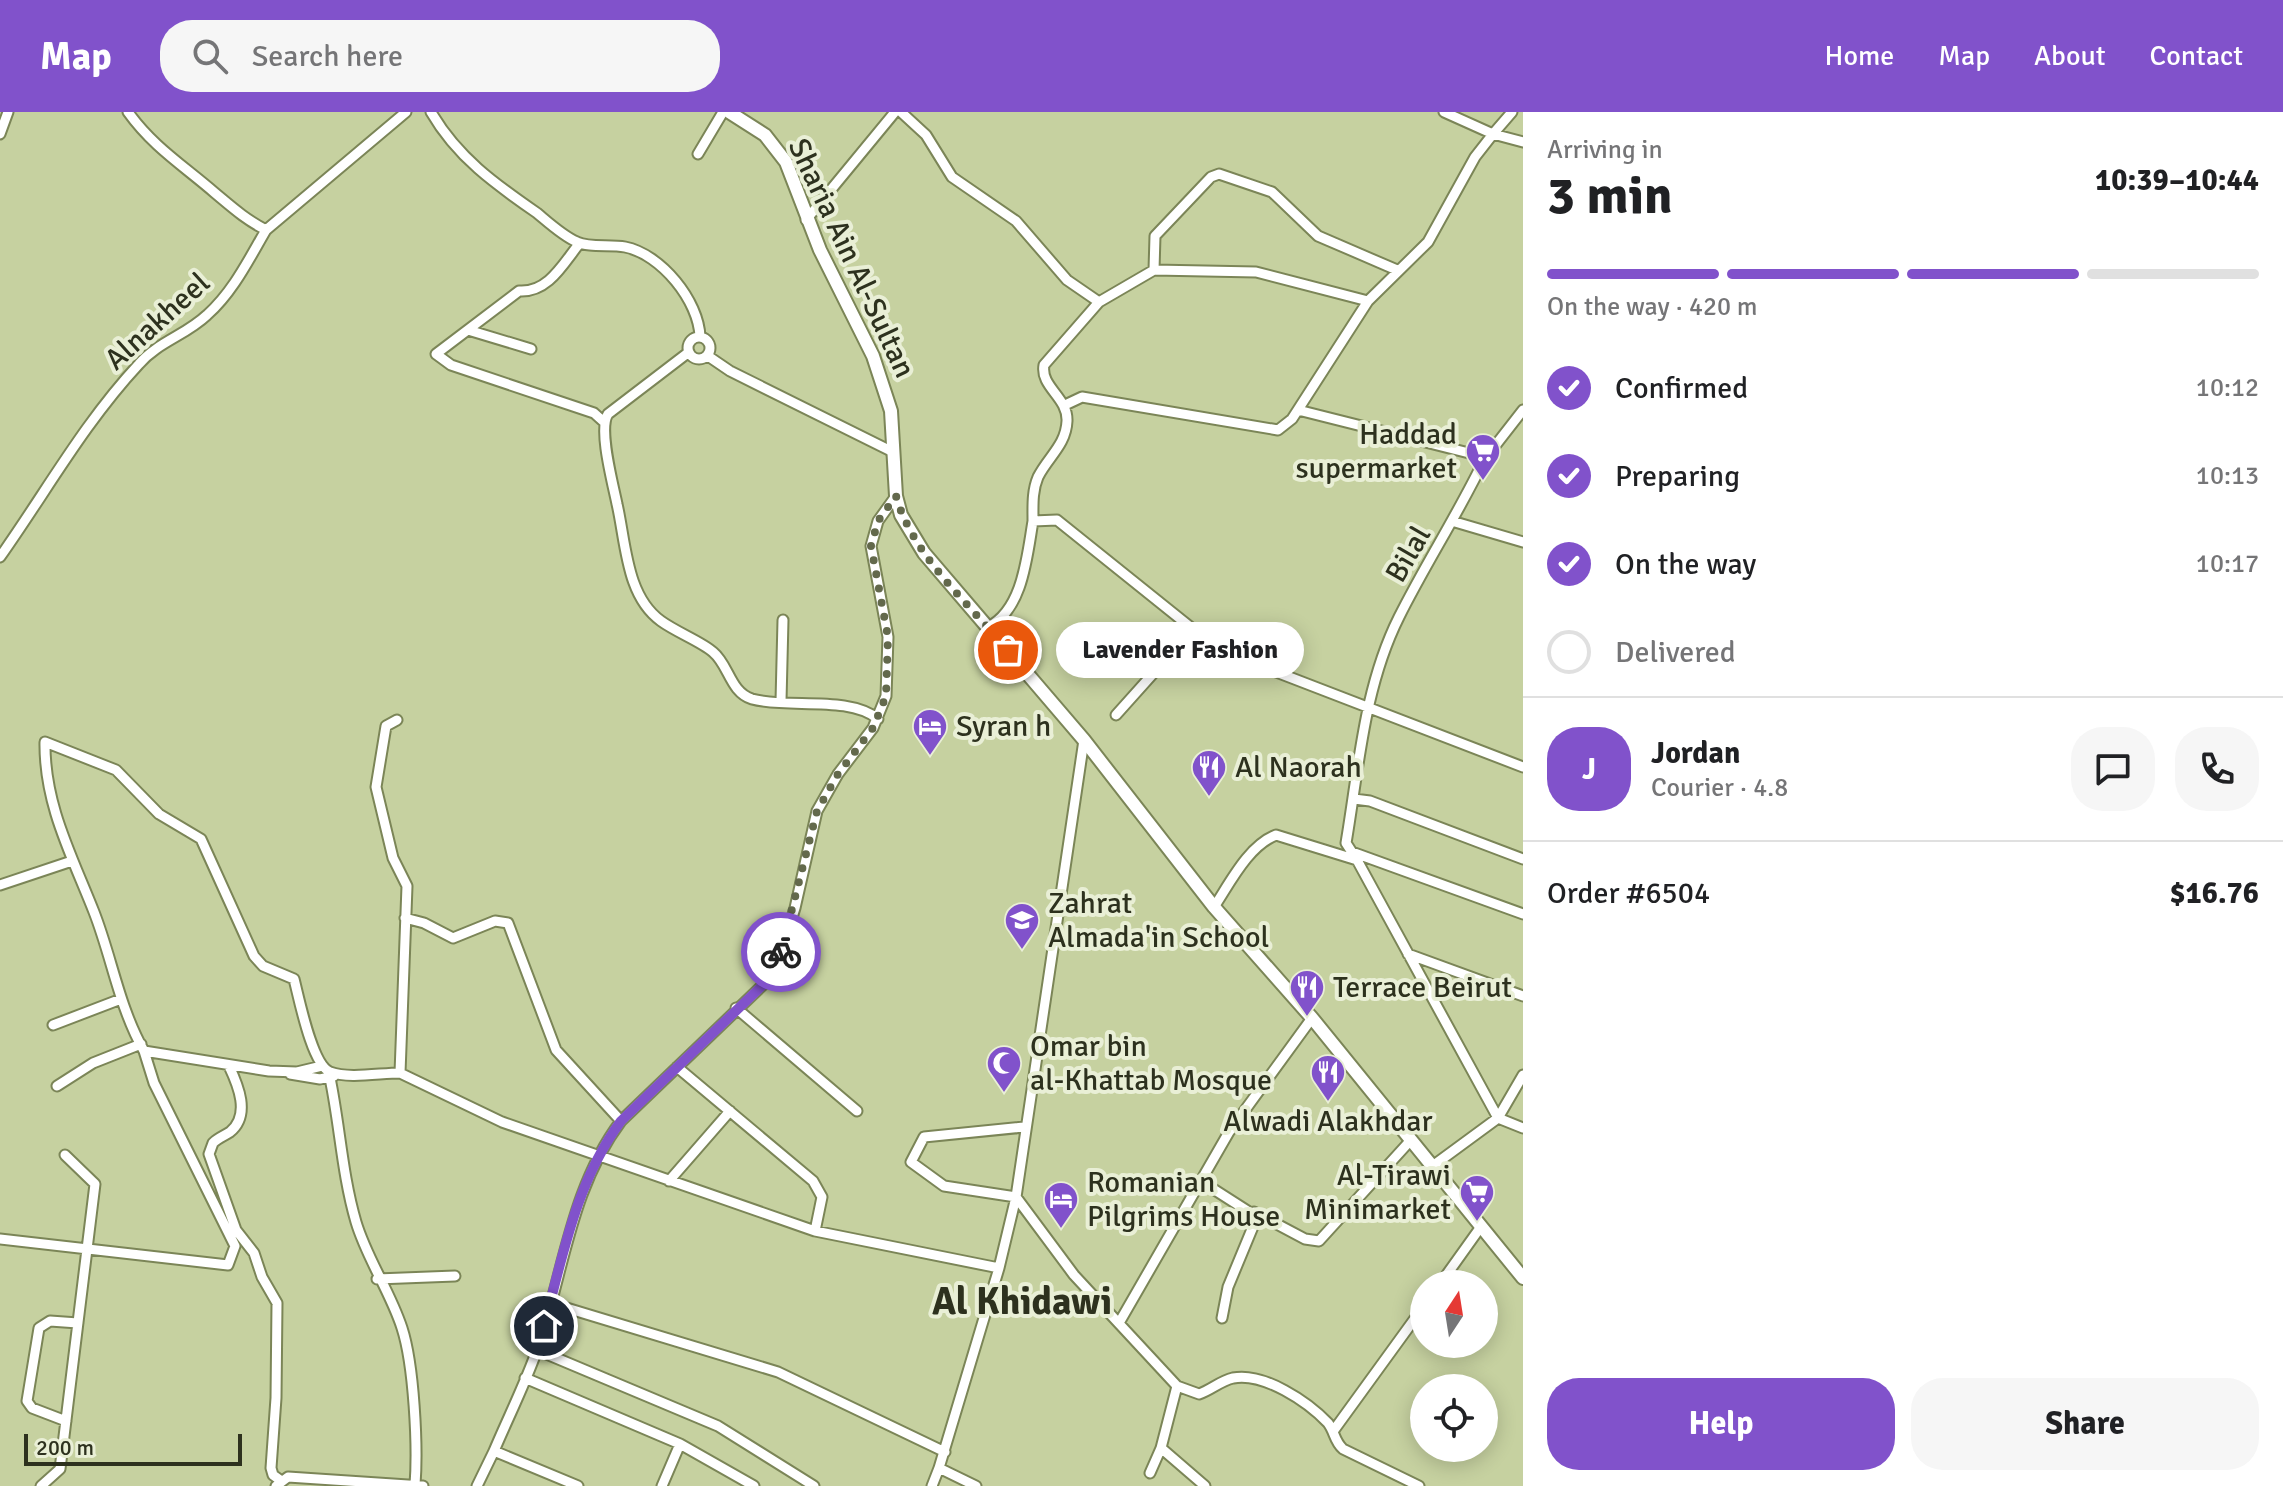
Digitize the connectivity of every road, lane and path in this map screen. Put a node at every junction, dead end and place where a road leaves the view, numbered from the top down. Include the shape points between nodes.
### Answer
1 (8, 112) edge
2 (128, 112) edge
3 (406, 112) edge
4 (431, 112) edge
5 (726, 112) edge
6 (898, 112) edge
7 (1444, 112) edge
8 (1512, 112) edge
9 (0, 134) edge
10 (1493, 134) junction
11 (1523, 142) edge
12 (698, 154) dead end
13 (806, 220) junction
14 (266, 230) junction
15 (579, 244) junction
16 (1154, 270) junction
17 (1397, 270) junction
18 (1368, 301) junction
19 (1099, 302) junction
20 (468, 330) junction
21 (700, 337) junction
22 (531, 349) dead end
23 (689, 352) junction
24 (708, 356) junction
25 (1065, 405) junction
26 (1298, 410) junction
27 (1523, 410) edge
28 (604, 422) junction
29 (891, 451) junction
30 (1484, 460) junction
31 (896, 496) junction
32 (1033, 521) junction
33 (1455, 522) junction
34 (1523, 542) edge
35 (0, 557) edge
36 (783, 620) dead end
37 (988, 627) junction
38 (1193, 629) junction
39 (781, 701) junction
40 (1367, 706) junction
41 (1116, 715) dead end
42 (878, 719) junction
43 (397, 720) dead end
44 (1084, 740) junction
45 (1523, 767) edge
46 (1354, 799) junction
47 (1352, 852) junction
48 (1336, 853) junction
49 (1523, 859) edge
50 (72, 861) junction
51 (0, 885) edge
52 (1214, 907) junction
53 (1523, 914) edge
54 (405, 918) junction
55 (1408, 954) junction
56 (1523, 996) edge
57 (121, 999) junction
58 (736, 1008) junction
59 (1312, 1018) junction
60 (53, 1025) dead end
61 (142, 1048) junction
62 (229, 1066) junction
63 (322, 1066) junction
64 (677, 1067) junction
65 (283, 1072) junction
66 (400, 1073) junction
67 (1523, 1075) edge
68 (335, 1076) junction
69 (57, 1086) dead end
70 (730, 1111) junction
71 (857, 1111) dead end
72 (1498, 1118) junction
73 (621, 1121) junction
74 (1024, 1127) junction
75 (1523, 1128) edge
76 (1410, 1141) junction
77 (65, 1155) dead end
78 (596, 1157) junction
79 (1434, 1165) junction
80 (669, 1181) junction
81 (1198, 1184) junction
82 (1016, 1197) junction
83 (1255, 1217) junction
84 (1480, 1228) junction
85 (815, 1231) junction
86 (0, 1239) edge
87 (87, 1248) junction
88 (999, 1268) junction
89 (1450, 1270) edge
90 (455, 1276) dead end
91 (1523, 1278) edge
92 (377, 1279) junction
93 (550, 1303) junction
94 (1222, 1318) dead end
95 (78, 1323) junction
96 (1119, 1323) junction
97 (1410, 1325) edge
98 (537, 1350) junction
99 (525, 1378) junction
100 (1177, 1386) junction
101 (66, 1421) junction
102 (1334, 1430) junction
103 (680, 1444) junction
104 (1161, 1448) junction
105 (494, 1451) junction
106 (945, 1452) junction
107 (939, 1468) junction
108 (1150, 1473) dead end
109 (278, 1483) edge
110 (415, 1485) edge
111 (41, 1486) edge
112 (423, 1486) edge
113 (477, 1486) edge
114 (578, 1486) edge
115 (662, 1486) edge
116 (754, 1486) edge
117 (814, 1486) edge
118 (932, 1486) edge
119 (976, 1486) edge
120 (1205, 1486) edge
121 (1419, 1486) edge

1 - 9 street
2 - 14 street via 175,164 239,216
3 - 14 street, Alnakheel
4 - 15 street via 478,172
5 - 12 street
5 - 13 main road, Sharia Ain Al-Sultan via 776,147 794,179
6 - 13 street
6 - 19 street via 926,135 952,177 1016,221 1067,280
7 - 10 street
8 - 10 street
10 - 11 street
10 - 17 street via 1428,242
13 - 29 main road, Sharia Ain Al-Sultan via 886,390
14 - 35 street, Alnakheel via 209,314 157,346 97,412
15 - 20 street via 549,281 519,291
15 - 21 street via 629,247 649,257 688,301
16 - 17 street via 1155,236 1219,174 1272,192 1318,236
16 - 18 street via 1256,272
16 - 19 street
17 - 18 street
18 - 26 street
19 - 25 street via 1044,365 1047,383
20 - 22 street
20 - 28 street via 436,354 451,365 594,413
21 - 23 street via 690,341
21 - 24 street via 710,346
23 - 24 street via 697,359
23 - 28 street
24 - 29 street
25 - 26 street via 1082,397 1270,431 1286,425
25 - 32 street via 1065,434 1037,481
26 - 30 street
27 - 30 street, Bilal
28 - 39 street via 638,598 657,619 712,651 745,695
29 - 31 main road, Sharia Ain Al-Sultan
30 - 33 street, Bilal
31 - 37 main road, Sharia Ain Al-Sultan via 924,553
31 - 42 street via 878,521 871,546 889,650 886,696
32 - 37 street via 1012,604 1006,616
32 - 38 street via 1062,523
33 - 34 street
33 - 40 street, Bilal via 1398,618
36 - 39 street
37 - 44 main road, Sharia Ain Al-Sultan
38 - 40 street via 1219,650
38 - 41 street
39 - 42 street via 859,710
40 - 45 street
40 - 46 street, Bilal
42 - 58 street via 817,811 775,968
43 - 54 street via 386,726 376,787 393,858 407,886
44 - 52 main road, Sharia Ain Al-Sultan
44 - 74 street
46 - 47 street, Bilal
46 - 49 street
47 - 48 street
47 - 48 street
47 - 53 street
47 - 55 street
48 - 52 street via 1286,836 1271,837
50 - 51 street
50 - 57 street
50 - 63 street via 47,780 45,742 116,770 159,814 201,839 258,962 294,979
52 - 59 main road, Sharia Ain Al-Sultan
54 - 66 street
54 - 73 street via 448,938 495,921 512,926 556,1050
55 - 56 street
55 - 72 street
57 - 60 street
57 - 61 street
58 - 64 street
58 - 71 street
59 - 76 main road, Sharia Ain Al-Sultan
59 - 81 street
61 - 62 street
61 - 69 street via 93,1063
61 - 87 street via 154,1083 235,1246 228,1265
62 - 65 street
62 - 109 street via 242,1099 239,1119 213,1143 209,1154 236,1230 254,1253 277,1303 271,1468
63 - 65 street
63 - 68 street
64 - 70 street
64 - 73 street
65 - 68 street
66 - 68 street
66 - 78 street via 502,1122
67 - 72 street
68 - 92 street via 349,1194
70 - 80 street
70 - 85 street via 820,1190
72 - 75 street
72 - 79 street
73 - 78 street
74 - 82 street
74 - 82 street via 924,1137 911,1162 944,1186
76 - 79 main road, Sharia Ain Al-Sultan
76 - 83 street via 1319,1241
77 - 87 street via 95,1184
78 - 80 street
78 - 93 street via 564,1245
79 - 84 main road, Sharia Ain Al-Sultan
80 - 85 street
81 - 83 street
81 - 96 street
82 - 88 street
82 - 96 street via 1074,1275
83 - 94 street
84 - 89 street
84 - 91 main road, Sharia Ain Al-Sultan
85 - 88 street
86 - 87 street
87 - 95 street
88 - 106 street
90 - 92 street
92 - 110 street via 406,1345 417,1448
93 - 98 street
93 - 106 street via 778,1372
95 - 101 street
95 - 101 street via 50,1321 39,1328 27,1401
96 - 100 street
97 - 102 street
98 - 99 street
98 - 117 street via 718,1426
99 - 103 street
99 - 105 street
100 - 102 street via 1199,1394 1230,1379 1250,1379 1310,1405
100 - 104 street
101 - 111 street via 60,1469
102 - 121 street via 1343,1449
103 - 115 street
103 - 116 street
104 - 108 street
104 - 120 street
105 - 113 street
105 - 114 street
106 - 107 street
107 - 118 street
107 - 119 street
109 - 110 street via 288,1477
110 - 112 street

